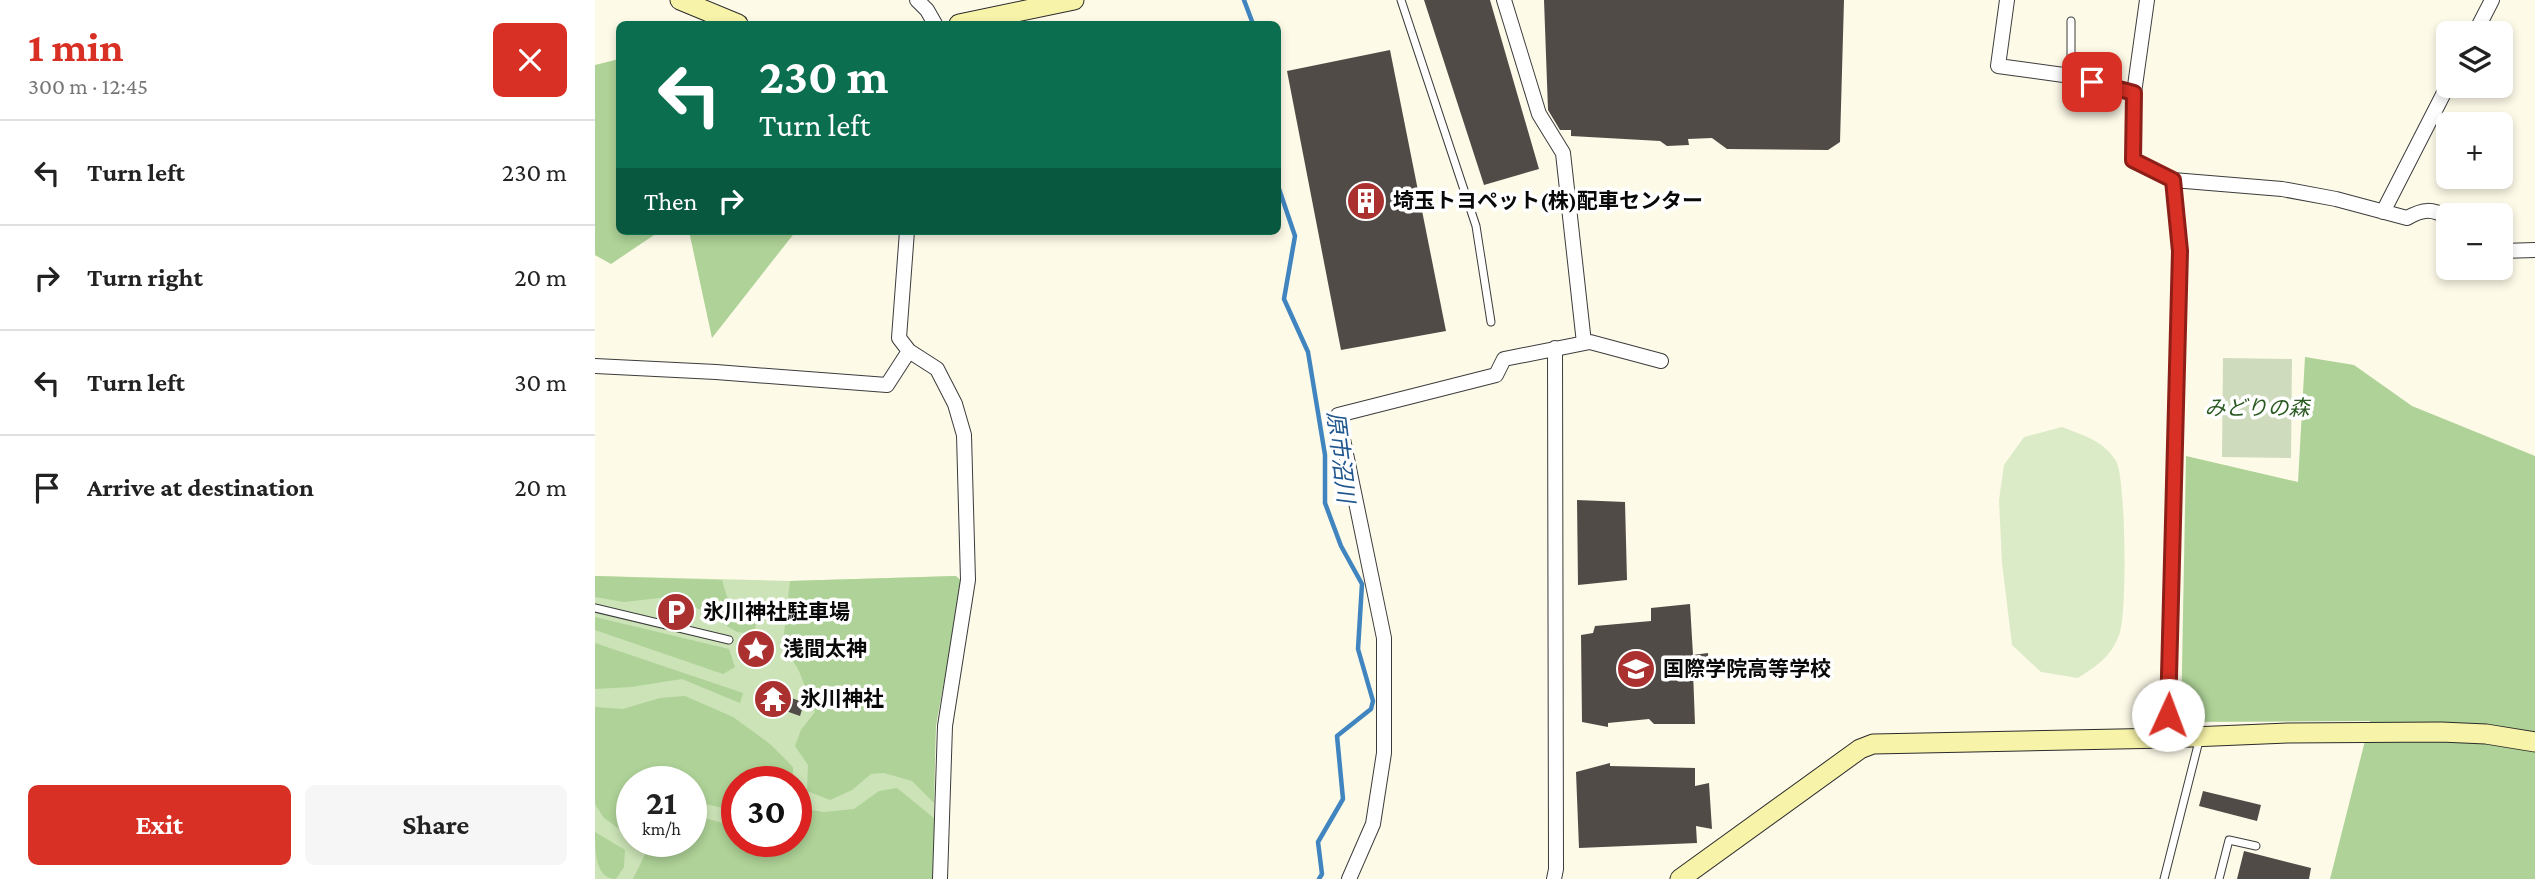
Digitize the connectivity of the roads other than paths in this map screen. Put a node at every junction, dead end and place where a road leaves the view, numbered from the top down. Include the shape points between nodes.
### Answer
1 (680, 0) edge
2 (917, 0) edge
3 (1074, 0) edge
4 (1401, 0) edge
5 (1504, 0) edge
6 (2007, 0) edge
7 (2147, 0) edge
8 (2492, 0) edge
9 (731, 21) edge
10 (933, 21) edge
11 (973, 21) edge
12 (2071, 21) dead end
13 (2481, 21) edge
14 (2071, 76) junction
15 (2134, 93) junction
16 (2441, 98) edge
17 (2173, 180) junction
18 (2436, 210) edge
19 (2383, 212) junction
20 (907, 235) edge
21 (2535, 250) edge
22 (2513, 251) edge
23 (1490, 322) dead end
24 (1584, 343) junction
25 (1555, 348) junction
26 (909, 351) junction
27 (1661, 361) dead end
28 (595, 366) edge
29 (595, 608) edge
30 (729, 640) dead end
31 (2200, 737) junction
32 (2167, 738) junction
33 (2535, 742) edge
34 (2256, 846) dead end
35 (940, 879) edge
36 (1349, 879) edge
37 (1554, 879) edge
38 (1680, 879) edge
39 (2164, 879) edge
40 (2219, 879) edge

1 - 9 street
2 - 10 street
3 - 11 street
4 - 23 lane via 1476,226
5 - 24 street via 1539,114 1563,153
6 - 14 street via 1998,66
7 - 15 street
8 - 13 street
12 - 14 lane
14 - 15 street
15 - 17 street via 2133,160
16 - 19 street
17 - 19 street via 2282,189
17 - 32 street via 2180,251
18 - 19 street via 2421,210 2407,218
20 - 26 street via 899,338
21 - 22 street
24 - 25 street
24 - 27 street
25 - 36 street via 1504,359 1496,375 1338,415 1384,638 1384,753 1373,824
25 - 37 street
26 - 28 street via 887,385
26 - 35 street via 937,369 964,435 968,580 945,726
29 - 30 lane
31 - 32 street
31 - 33 street via 2441,732
31 - 39 lane
32 - 38 street via 1873,744
34 - 40 lane via 2229,840

